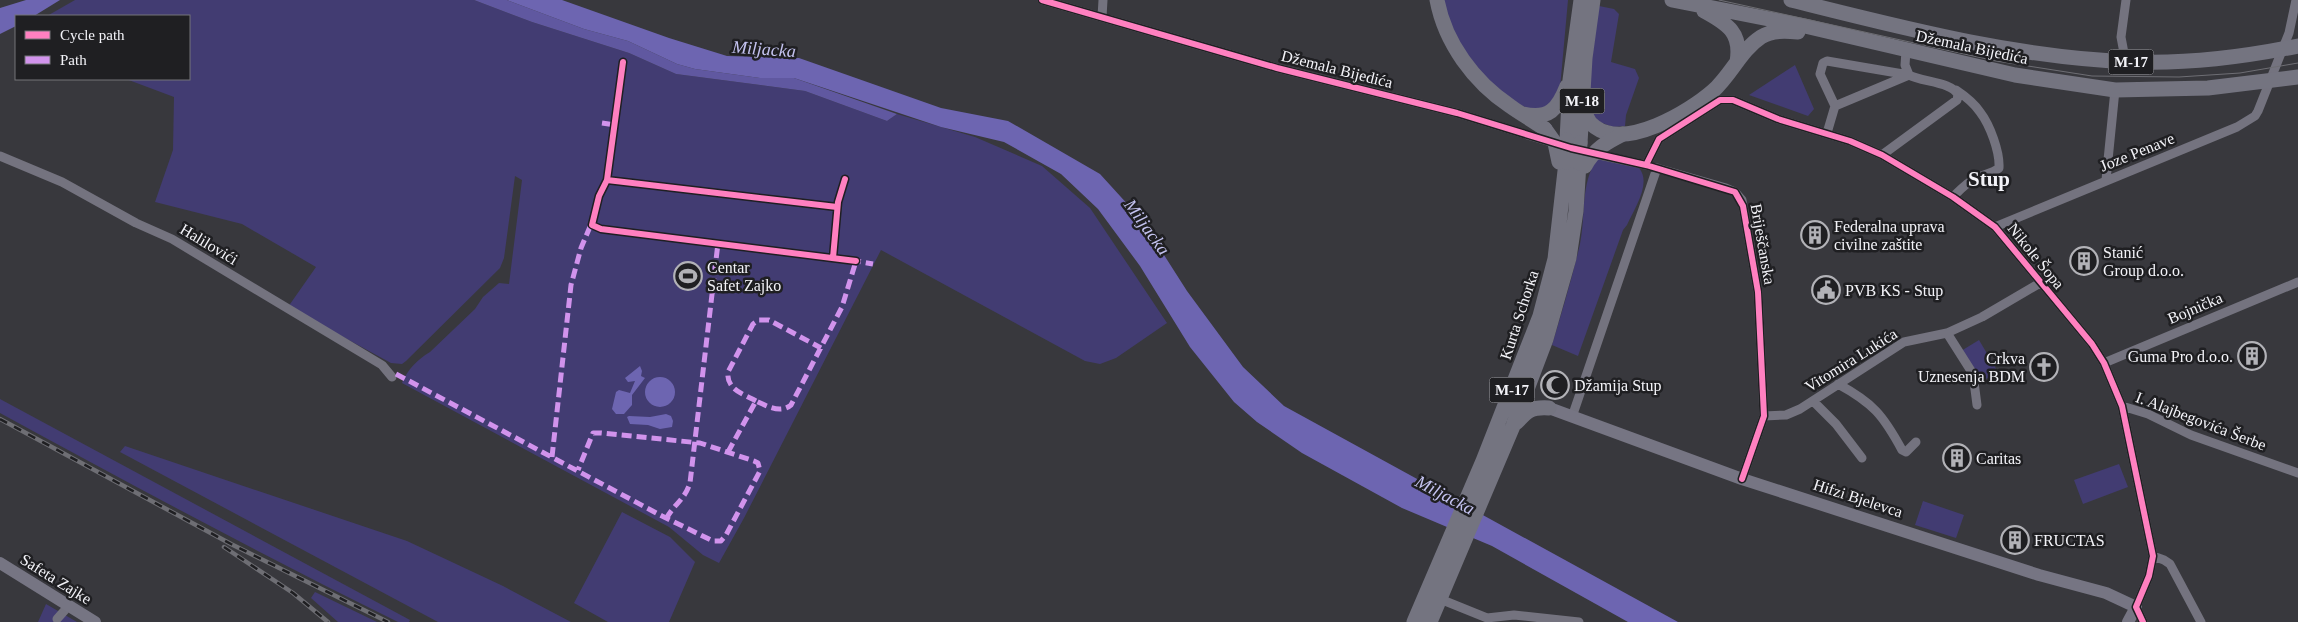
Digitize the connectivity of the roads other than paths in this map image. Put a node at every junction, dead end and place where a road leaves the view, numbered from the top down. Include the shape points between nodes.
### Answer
1 (1042, 0) edge
2 (1103, 0) edge
3 (1437, 0) edge
4 (1581, 0) edge
5 (1593, 0) edge
6 (1672, 0) edge
7 (1791, 0) edge
8 (1819, 0) edge
9 (2126, 0) edge
10 (2296, 0) edge
11 (1692, 5) junction
12 (1837, 11) junction
13 (1102, 17) junction
14 (1840, 34) junction
15 (2298, 46) edge
16 (2283, 49) junction
17 (1906, 51) junction
18 (1579, 58) junction
19 (1737, 62) junction
20 (2134, 62) junction
21 (1909, 75) junction
22 (2298, 77) edge
23 (1570, 80) junction
24 (2268, 82) junction
25 (1956, 90) junction
26 (2115, 90) junction
27 (1582, 100) junction
28 (1836, 106) junction
29 (1522, 114) junction
30 (1616, 133) junction
31 (1827, 133) junction
32 (1574, 142) junction
33 (1882, 155) junction
34 (0, 156) edge
35 (1626, 160) joint
36 (1646, 164) junction
37 (1572, 168) junction
38 (1657, 168) junction
39 (2106, 180) junction
40 (1953, 197) junction
41 (1995, 227) junction
42 (2298, 282) edge
43 (2040, 283) junction
44 (1947, 333) junction
45 (2104, 363) junction
46 (1534, 374) junction
47 (392, 377) dead end
48 (1838, 384) junction
49 (1814, 402) junction
50 (1977, 405) dead end
51 (2122, 406) junction
52 (1549, 408) junction
53 (1572, 416) junction
54 (1764, 416) junction
55 (1513, 426) junction
56 (1916, 442) dead end
57 (1862, 458) dead end
58 (2298, 473) edge
59 (1742, 479) junction
60 (1473, 503) junction
61 (1454, 548) junction
62 (2152, 556) junction
63 (0, 563) edge
64 (0, 569) edge
65 (1440, 599) junction
66 (2136, 607) junction
67 (58, 618) edge
68 (84, 622) edge
69 (94, 622) edge
70 (1414, 622) edge
71 (1430, 622) edge
72 (1579, 622) edge
73 (2128, 622) edge
74 (2143, 622) edge
75 (2202, 622) edge

1 - 13 street, Džemala Bijedića
2 - 13 street
3 - 29 main road via 1444,24 1465,63 1488,89
4 - 18 main road, Kurta Schorka
5 - 18 main road, Kurta Schorka / M-18
6 - 11 main road, Džemala Bijedića
7 - 12 main road, Džemala Bijedića / M-17
8 - 12 main road
9 - 20 street via 2121,36 2124,53
10 - 16 street
11 - 14 main road, Džemala Bijedića
11 - 19 main road via 1725,23 1731,30 1739,44
12 - 20 main road, Džemala Bijedića / M-17 via 2009,49
13 - 35 street, Džemala Bijedića via 1277,68
14 - 17 main road, Džemala Bijedića / M-17
14 - 19 main road, M-17 via 1774,32 1758,40
15 - 16 main road, Džemala Bijedića / M-17
16 - 20 main road, Džemala Bijedića / M-17 via 2226,58
16 - 24 street
17 - 21 street via 1905,65
17 - 26 main road, Džemala Bijedića / M-17 via 2049,82
18 - 23 main road, Kurta Schorka
18 - 27 main road, Kurta Schorka / M-18
19 - 30 main road, M-17 via 1713,91 1674,118 1657,126
21 - 25 street
21 - 28 street
21 - 28 street via 1827,61 1820,74
22 - 24 main road, Džemala Bijedića / M-17
23 - 29 main road via 1562,99 1551,111 1537,116
23 - 32 main road, Kurta Schorka
24 - 26 main road, Džemala Bijedića / M-17 via 2208,88
24 - 39 street, Joze Penave via 2255,116 2237,127
25 - 33 street via 1957,100
25 - 40 street via 1981,112 2000,162 1994,172 1968,183
26 - 39 street
27 - 30 main road via 1595,128
27 - 32 main road, Kurta Schorka / M-18
28 - 31 street
29 - 37 main road, bridge via 1546,130
30 - 37 main road, M-17, bridge
31 - 33 street, Nikole Šopa
31 - 36 street, Nikole Šopa via 1778,119 1732,100 1720,100 1659,139
32 - 37 main road, Kurta Schorka / M-18, bridge
33 - 40 street, Nikole Šopa
34 - 47 street, Halilovići via 62,182 172,239 382,365
35 - 36 street, Briješčanska
36 - 38 street, Briješčanska
37 - 46 main road, Kurta Schorka / M-17 via 1569,258
37 - 60 main road, Kurta Schorka / M-17 via 1555,259 1540,316
38 - 53 street
38 - 54 street, Briješčanska via 1726,188 1742,200 1758,292
39 - 41 street, Joze Penave
40 - 41 street, Nikole Šopa
41 - 43 street, Nikole Šopa
42 - 45 street, Bojnička
43 - 44 street, Vitomira Lukića
43 - 45 street, Nikole Šopa
44 - 48 street, Vitomira Lukića via 1904,342
44 - 50 street via 1973,374
45 - 51 street, Nikole Šopa
46 - 52 main road via 1534,392
46 - 55 main road, Kurta Schorka / M-17
48 - 49 street, Vitomira Lukića
48 - 56 street via 1862,397 1878,412 1902,450 1906,452
49 - 54 street, Vitomira Lukića via 1786,414
49 - 57 street
51 - 58 street, I. Alajbegovića Šerbe via 2148,414 2191,435
51 - 62 street, Nikole Šopa
52 - 53 main road, Hifzi Bjelevca
52 - 55 main road via 1535,407
53 - 59 main road, Hifzi Bjelevca
54 - 59 street
55 - 60 main road, Kurta Schorka / M-17
59 - 66 main road, Hifzi Bjelevca via 2039,575 2106,593
60 - 61 main road, Kurta Schorka / M-17
61 - 65 main road, Kurta Schorka / M-17
61 - 70 main road, Kurta Schorka / M-17
62 - 66 street, Nikole Šopa via 2149,576
62 - 75 street via 2170,564
63 - 69 main road, Safeta Zajke
64 - 67 main road, Safeta Zajke
65 - 71 main road, Kurta Schorka / M-17
65 - 72 street via 1487,618 1514,615
66 - 73 main road
66 - 74 street
67 - 68 main road, Safeta Zajke

